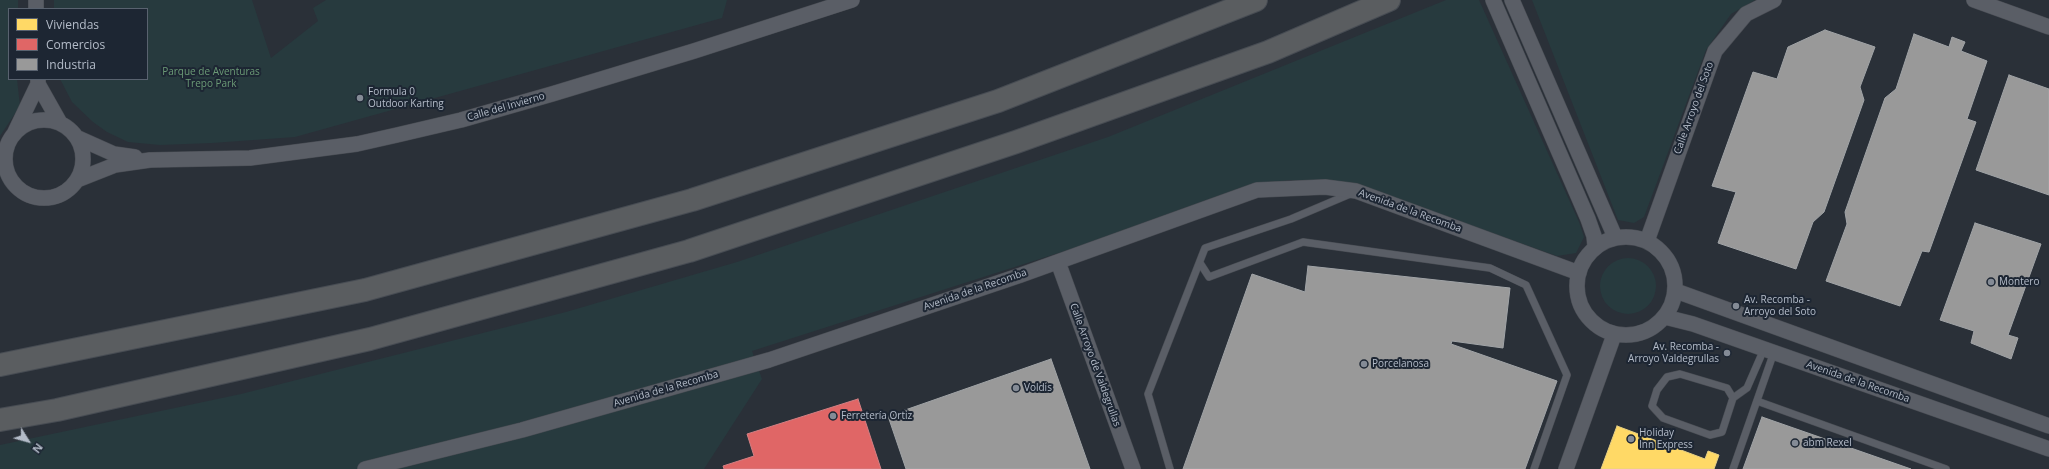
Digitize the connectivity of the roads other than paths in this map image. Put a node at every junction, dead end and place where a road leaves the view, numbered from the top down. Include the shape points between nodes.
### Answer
1 (852, 0) edge
2 (1256, 0) edge
3 (1389, 0) edge
4 (1493, 0) edge
5 (1512, 0) edge
6 (1774, 0) edge
7 (1974, 0) edge
8 (2049, 27) edge
9 (38, 82) edge
10 (60, 123) junction
11 (15, 134) junction
12 (76, 137) junction
13 (150, 160) junction
14 (2, 161) edge
15 (77, 180) junction
16 (1356, 191) junction
17 (1615, 237) junction
18 (1647, 241) junction
19 (1595, 247) junction
20 (1058, 262) junction
21 (1200, 263) junction
22 (1579, 273) junction
23 (1676, 291) junction
24 (1665, 318) junction
25 (1614, 335) junction
26 (1769, 350) junction
27 (0, 365) edge
28 (1733, 398) junction
29 (1757, 401) junction
30 (0, 420) edge
31 (2049, 426) edge
32 (2049, 449) edge
33 (365, 469) edge
34 (1133, 469) edge
35 (1170, 469) edge
36 (1534, 469) edge
37 (1566, 469) edge
38 (1733, 469) edge
39 (1946, 469) edge

1 - 13 street, Calle del Invierno via 694,51 462,120 397,136 250,158
2 - 27 highway via 998,100 692,200 365,290
3 - 30 highway via 1261,55 1016,142 689,251 370,339 57,410
4 - 19 street via 1588,219
5 - 17 street
6 - 18 street, Calle Arroyo del Soto via 1746,14 1715,51
7 - 8 street
9 - 10 street
9 - 11 street
10 - 11 street via 38,121 26,125
10 - 12 street
11 - 14 street
12 - 13 street, Calle del Invierno via 114,154
12 - 15 street via 83,157 82,171
13 - 15 street, Calle del Invierno via 115,165
14 - 15 street via 14,184 24,194 38,198 52,198 65,193
16 - 20 street, Avenida de la Recomba via 1325,187 1257,190
16 - 21 lane via 1291,219 1205,248
16 - 22 street, Avenida de la Recomba
17 - 18 street via 1634,237
17 - 19 street
18 - 23 street via 1660,249 1669,260
19 - 22 street via 1582,264
20 - 33 street, Avenida de la Recomba via 769,360 522,430
20 - 34 street, Calle Arroyo de Valdegrullas
21 - 35 lane via 1148,394
21 - 36 lane via 1209,277 1303,242 1490,268 1526,285 1567,375
22 - 25 street via 1578,293 1582,310 1602,331
23 - 24 street
23 - 31 street
24 - 25 street via 1645,333
24 - 26 street, Avenida de la Recomba via 1693,324
25 - 37 street
26 - 28 lane via 1747,388
26 - 29 lane
26 - 32 street, Avenida de la Recomba
28 - 28 lane via 1727,388 1680,374 1667,377 1657,390 1652,406 1663,418 1710,435 1722,432
29 - 38 lane
29 - 39 lane

